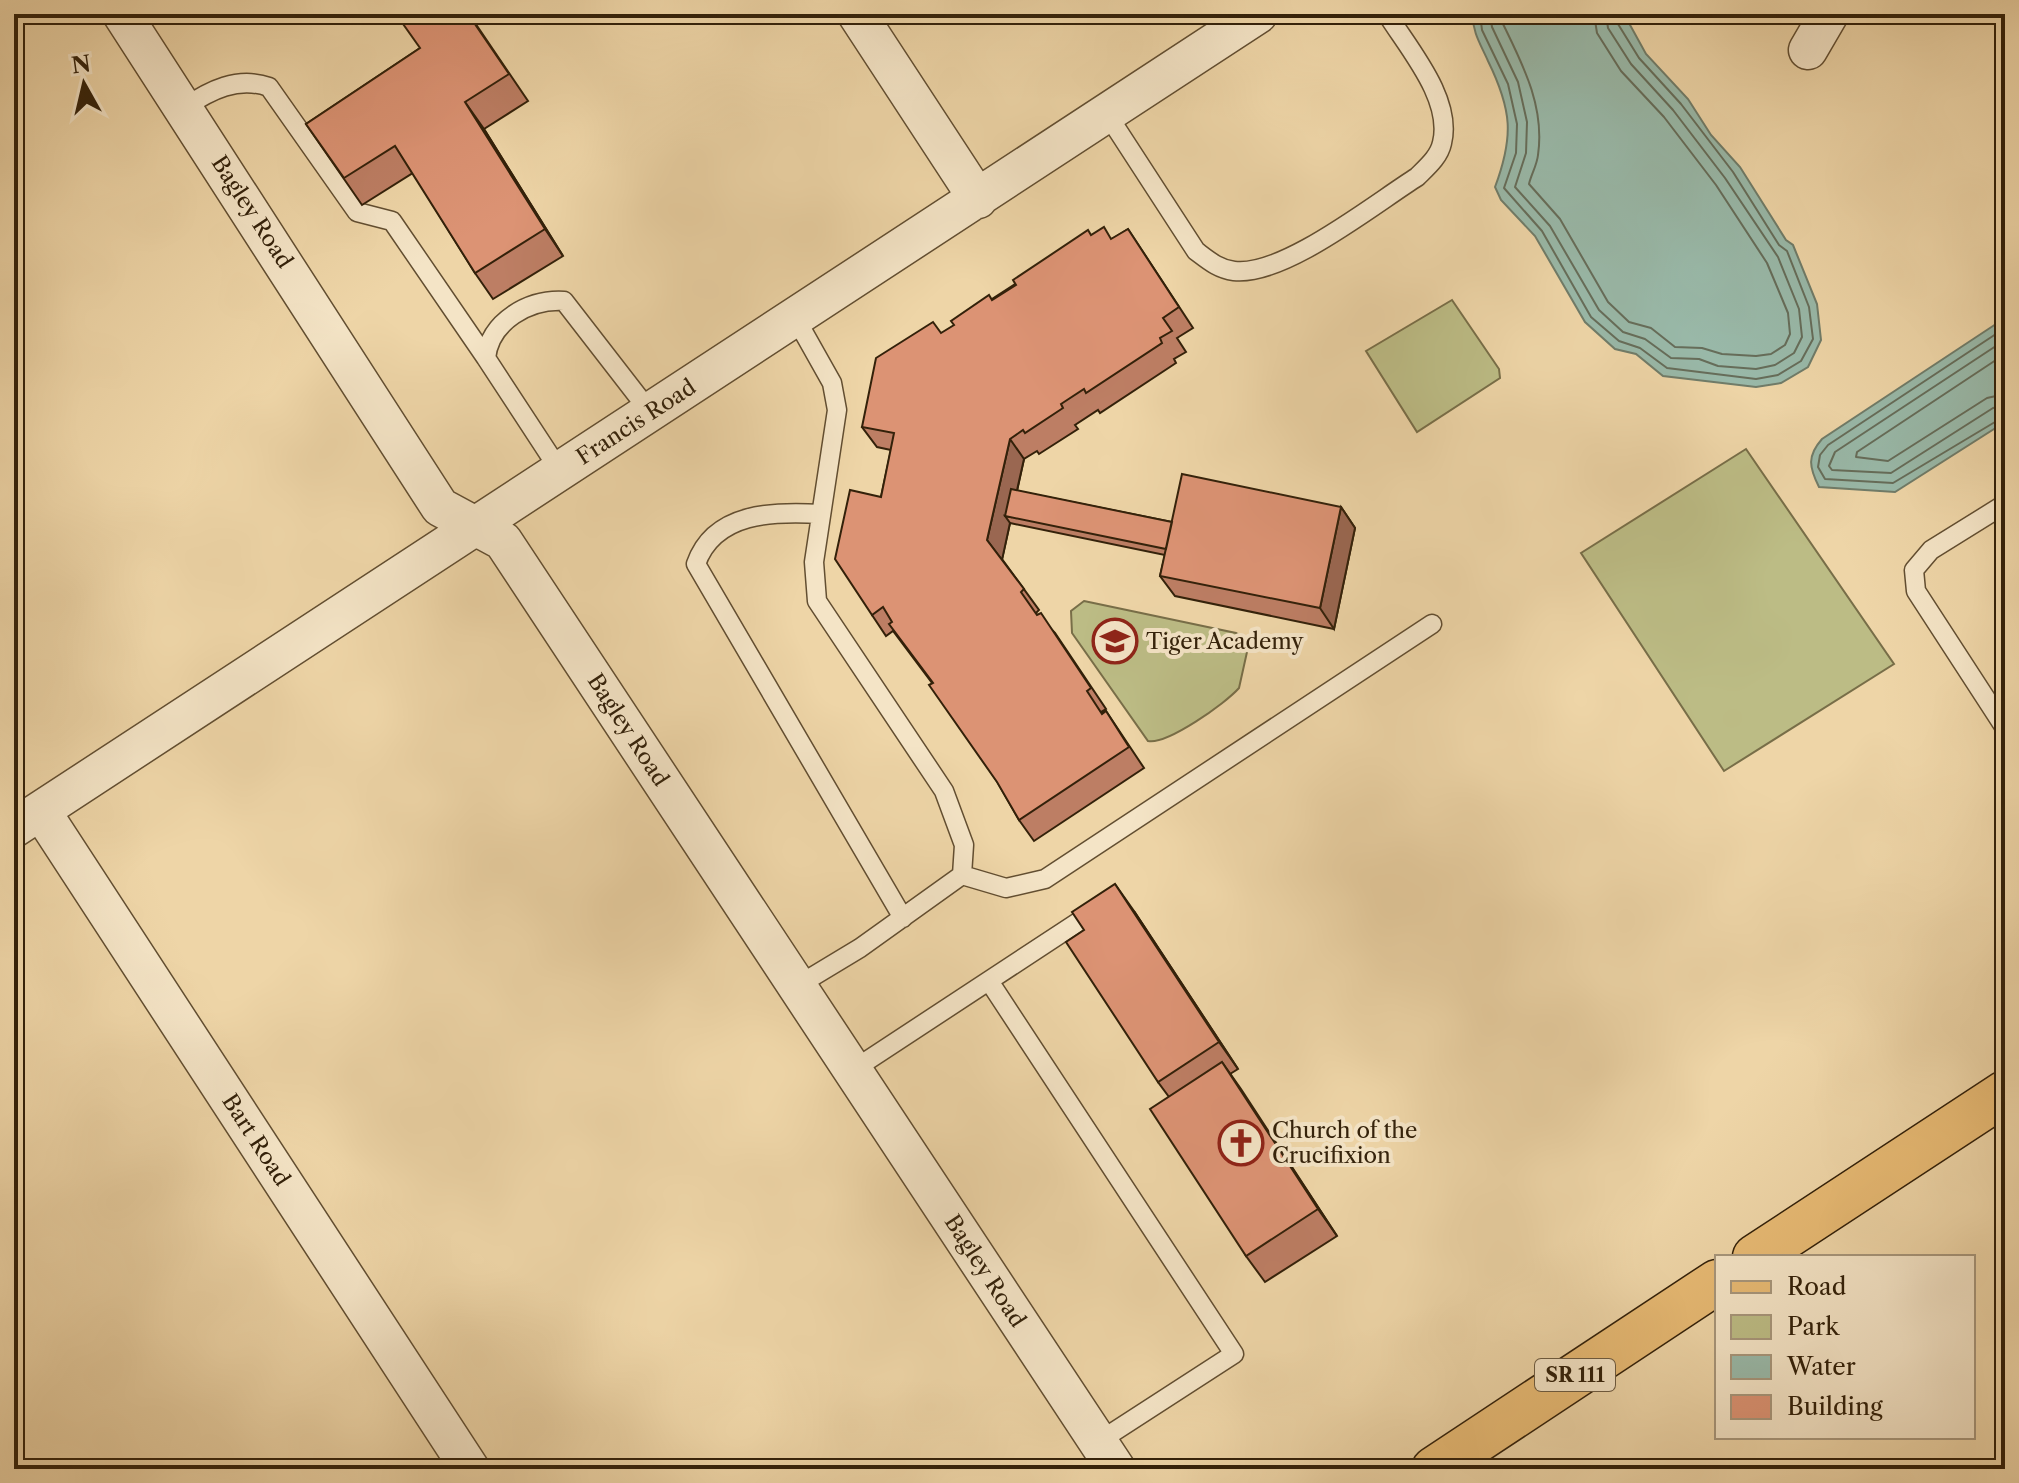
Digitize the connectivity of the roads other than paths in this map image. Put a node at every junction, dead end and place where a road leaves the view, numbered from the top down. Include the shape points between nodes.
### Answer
1 (122, 14) edge
2 (857, 14) edge
3 (1258, 14) edge
4 (1387, 14) edge
5 (1829, 14) edge
6 (1808, 50) dead end
7 (184, 108) junction
8 (1107, 114) junction
9 (978, 199) junction
10 (796, 319) junction
11 (486, 358) junction
12 (650, 412) junction
13 (560, 471) junction
14 (2005, 504) edge
15 (821, 514) junction
16 (474, 526) junction
17 (1432, 624) dead end
18 (2005, 728) edge
19 (28, 820) edge
20 (962, 875) junction
21 (1098, 909) edge
22 (903, 918) junction
23 (989, 981) junction
24 (797, 986) junction
25 (853, 1070) junction
26 (2005, 1093) edge
27 (1758, 1255) edge
28 (1715, 1283) edge
29 (1107, 1456) edge
30 (470, 1469) edge
31 (1434, 1469) edge

1 - 7 street, Bagley Road
2 - 9 street
3 - 8 street, Francis Road
4 - 8 lane via 1437,96 1443,142 1417,177 1284,262 1234,271 1196,251
5 - 6 street
7 - 11 lane via 235,82 269,87 357,212 392,221
7 - 16 street, Bagley Road via 440,507
8 - 9 street, Francis Road
9 - 10 street, Francis Road
10 - 12 street, Francis Road
10 - 15 lane via 832,383 837,410
11 - 12 lane via 494,333 506,320 535,304 564,301
11 - 13 lane
12 - 13 street, Francis Road
13 - 16 street, Francis Road
14 - 18 lane via 1931,550 1914,570 1916,591
15 - 20 lane via 814,562 817,601 944,791 964,845
15 - 22 lane via 778,511 735,521 703,544 696,564
16 - 19 street, Francis Road
16 - 24 street, Bagley Road via 503,541
17 - 20 lane via 1045,879 1006,888
19 - 30 street, Bart Road
20 - 22 lane
21 - 23 lane
22 - 24 lane
23 - 25 lane
23 - 29 lane via 1234,1354
24 - 25 street, Bagley Road
25 - 29 street, Bagley Road
26 - 27 main road
28 - 31 main road, SR 111

